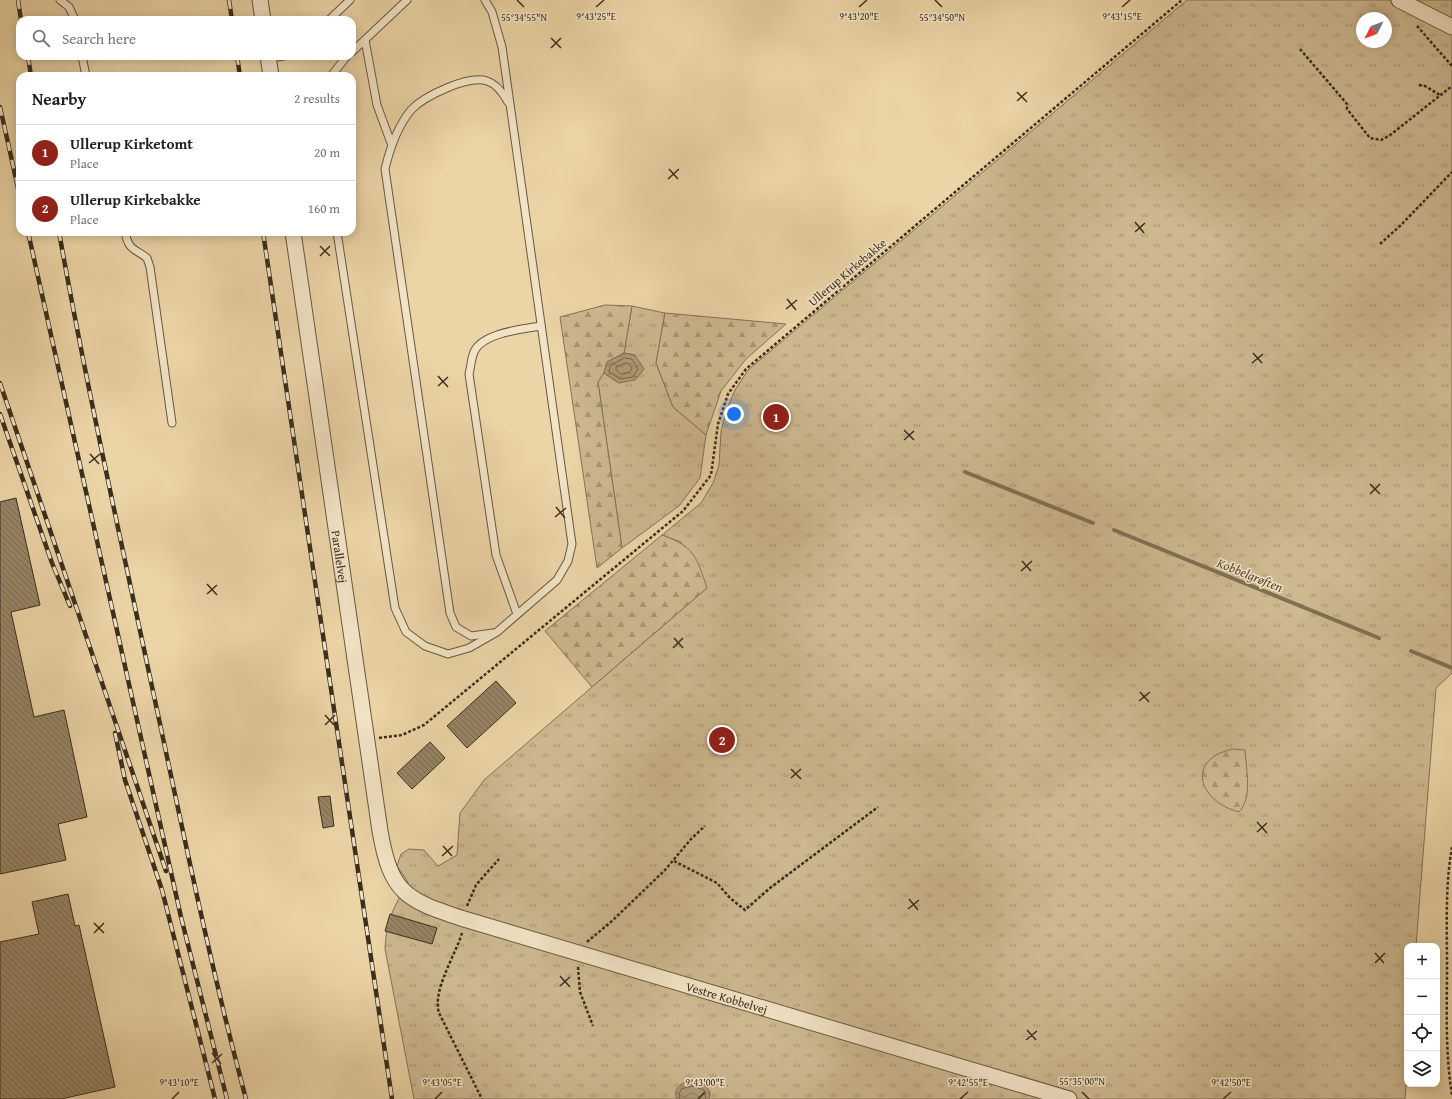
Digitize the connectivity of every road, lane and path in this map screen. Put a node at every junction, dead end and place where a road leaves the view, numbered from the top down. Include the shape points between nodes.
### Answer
1 (60, 0) edge
2 (260, 0) edge
3 (350, 0) edge
4 (407, 0) edge
5 (485, 0) edge
6 (1182, 0) edge
7 (1399, 0) edge
8 (73, 16) edge
9 (262, 16) edge
10 (333, 16) edge
11 (1415, 24) dead end
12 (1452, 27) edge
13 (365, 40) junction
14 (356, 48) edge
15 (1300, 49) dead end
16 (83, 60) edge
17 (268, 60) edge
18 (344, 60) edge
19 (1452, 66) edge
20 (85, 72) edge
21 (270, 72) edge
22 (334, 72) edge
23 (1419, 85) dead end
24 (1452, 86) edge
25 (1440, 95) junction
26 (510, 106) junction
27 (391, 143) junction
28 (1452, 172) edge
29 (126, 236) edge
30 (294, 236) edge
31 (338, 236) edge
32 (1380, 244) dead end
33 (541, 326) junction
34 (172, 423) dead end
35 (517, 614) junction
36 (497, 632) junction
37 (367, 739) junction
38 (878, 807) dead end
39 (706, 826) dead end
40 (1452, 847) edge
41 (499, 859) dead end
42 (674, 861) junction
43 (394, 880) joint
44 (1452, 885) edge
45 (1447, 889) junction
46 (464, 920) junction
47 (582, 955) junction
48 (593, 1026) dead end
49 (1452, 1028) edge
50 (1447, 1029) junction
51 (1452, 1095) edge
52 (482, 1099) edge
53 (1069, 1099) edge

1 - 8 lane via 69,7
2 - 9 street
3 - 10 lane
4 - 13 lane
5 - 26 lane via 492,12 502,47
6 - 37 path, Ullerup Kirkebakke via 746,369 728,394 718,424 712,475 683,511 424,725 402,735
7 - 12 street
11 - 19 path
13 - 14 lane
13 - 27 lane via 377,105
15 - 25 path via 1346,104 1370,138 1381,140 1389,136
16 - 20 lane
17 - 21 street
18 - 22 lane
23 - 25 path
24 - 25 path
26 - 27 lane via 501,89 487,81 465,81 437,92 412,110
26 - 33 lane
27 - 36 lane via 384,169 450,613 456,627 470,636
28 - 32 path
29 - 34 lane via 132,250 147,258 150,267
30 - 37 street, Parallelvej
31 - 36 lane via 395,608 406,632 425,646 448,654 468,648
33 - 35 lane via 572,544 568,561 557,580
33 - 35 lane via 488,338 474,351 469,374 496,555
35 - 36 lane
37 - 43 street, Parallelvej via 384,854
38 - 42 path via 770,888 745,910 717,883
39 - 42 path via 691,839
40 - 45 path
41 - 46 path via 476,885
42 - 47 path via 612,921 590,938
43 - 46 street, Vestre Kobbelvej via 416,901
44 - 45 path
45 - 50 path
46 - 47 street, Vestre Kobbelvej
46 - 52 path via 456,952 439,990 437,1004 439,1013
47 - 48 path via 578,969 578,984
47 - 53 street, Vestre Kobbelvej
49 - 50 path
50 - 51 path

